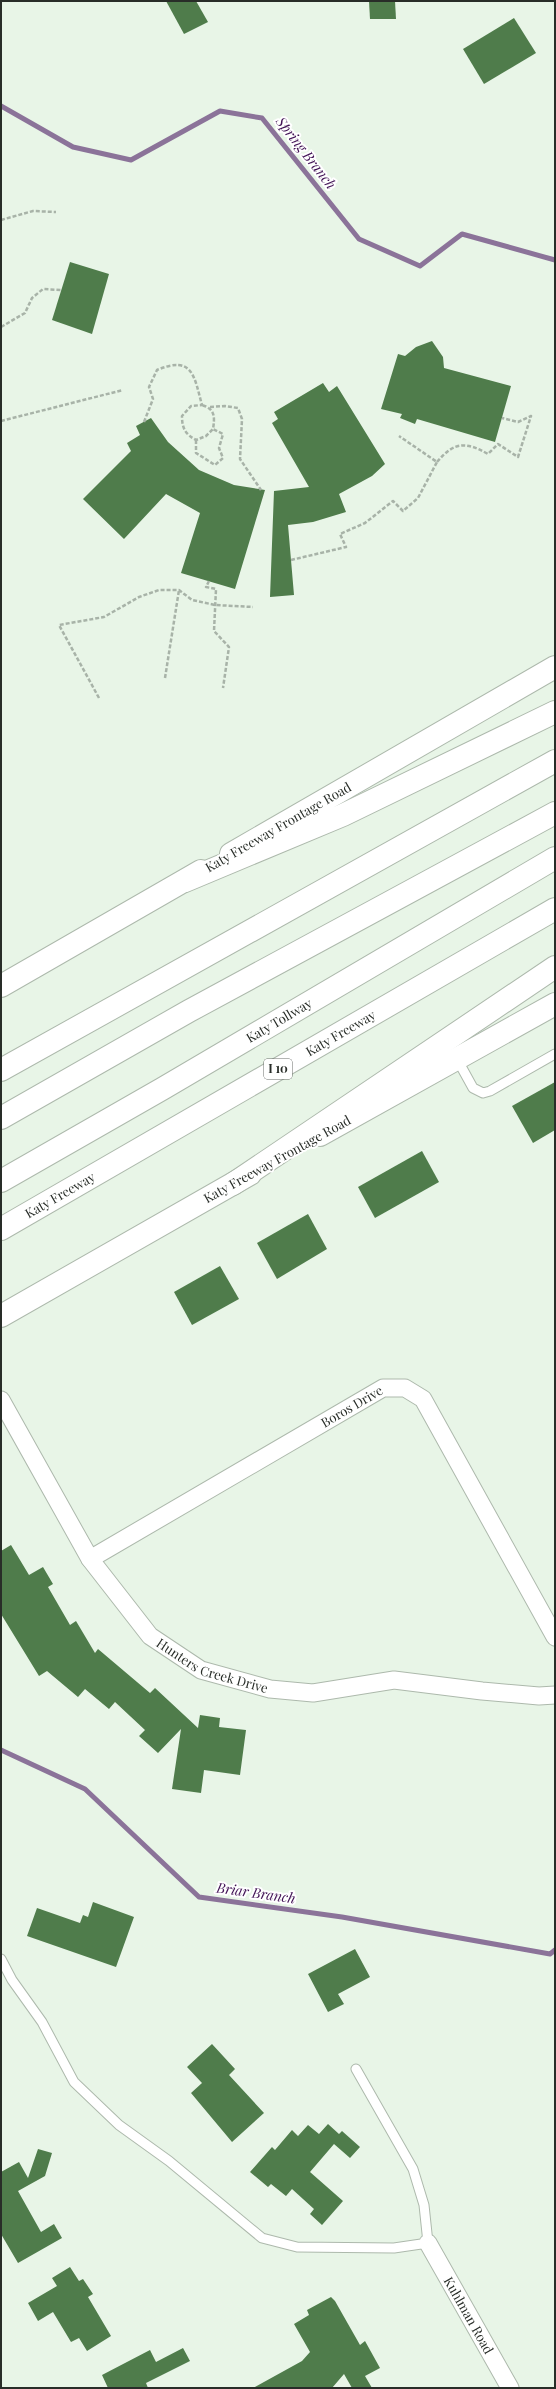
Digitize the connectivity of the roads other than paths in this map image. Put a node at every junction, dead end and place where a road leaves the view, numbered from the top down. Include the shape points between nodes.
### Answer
1 (555, 667) edge
2 (555, 712) edge
3 (555, 761) edge
4 (555, 813) edge
5 (555, 858) edge
6 (185, 880) junction
7 (555, 909) edge
8 (555, 967) edge
9 (1, 986) edge
10 (555, 1004) edge
11 (555, 1054) edge
12 (457, 1059) junction
13 (1, 1070) edge
14 (1, 1118) edge
15 (1, 1181) edge
16 (233, 1184) junction
17 (1, 1228) edge
18 (1, 1316) edge
19 (1, 1400) edge
20 (90, 1559) junction
21 (555, 1637) edge
22 (555, 1695) edge
23 (1, 1959) edge
24 (356, 2069) dead end
25 (428, 2243) junction
26 (510, 2388) edge

1 - 6 main road, Katy Freeway Frontage Road
2 - 6 main road via 343,815
3 - 13 main road
4 - 14 main road via 238,985
5 - 15 main road, Katy Tollway via 204,1065
6 - 9 main road, Katy Freeway Frontage Road
7 - 17 main road, Katy Freeway / I 10
8 - 16 main road
10 - 12 main road, Katy Freeway Frontage Road
11 - 12 lane via 490,1091 482,1093 473,1088
12 - 16 main road, Katy Freeway Frontage Road
16 - 18 main road, Katy Freeway Frontage Road
19 - 20 street, Hunters Creek Drive
20 - 21 street, Boros Drive via 383,1388 405,1388 423,1399
20 - 22 street, Hunters Creek Drive via 150,1636 201,1670 270,1689 314,1693 394,1680 482,1691
23 - 25 lane via 12,1980 42,2022 74,2082 119,2125 169,2161 262,2238 297,2247 394,2248
24 - 25 lane via 413,2169 424,2205
25 - 26 street, Kuhlman Road

